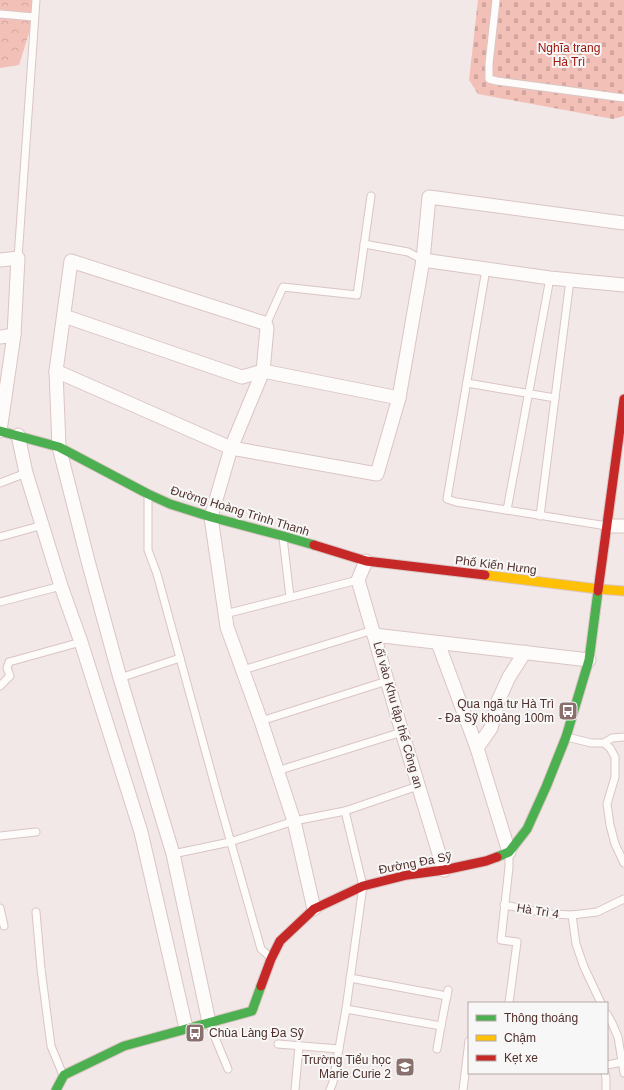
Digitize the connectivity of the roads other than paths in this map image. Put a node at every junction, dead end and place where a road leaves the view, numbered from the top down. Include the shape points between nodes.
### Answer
1 (36, 0) edge
2 (496, 0) edge
3 (0, 14) edge
4 (34, 17) junction
5 (624, 98) edge
6 (370, 196) dead end
7 (624, 223) edge
8 (364, 244) junction
9 (18, 258) junction
10 (0, 260) edge
11 (423, 260) junction
12 (486, 269) junction
13 (550, 278) junction
14 (570, 280) junction
15 (624, 285) edge
16 (64, 316) junction
17 (266, 325) junction
18 (14, 335) junction
19 (0, 337) edge
20 (56, 371) junction
21 (263, 371) junction
22 (467, 383) junction
23 (529, 394) junction
24 (399, 398) junction
25 (555, 398) junction
26 (624, 399) edge
27 (0, 431) edge
28 (18, 435) junction
29 (59, 447) junction
30 (231, 448) junction
31 (26, 473) junction
32 (0, 483) edge
33 (148, 494) junction
34 (507, 510) junction
35 (540, 516) junction
36 (211, 518) junction
37 (43, 525) junction
38 (607, 526) junction
39 (624, 526) edge
40 (283, 536) junction
41 (0, 537) edge
42 (366, 561) junction
43 (358, 580) junction
44 (61, 586) junction
45 (598, 589) junction
46 (624, 591) edge
47 (290, 597) junction
48 (0, 602) edge
49 (225, 614) junction
50 (373, 632) junction
51 (81, 642) junction
52 (438, 643) junction
53 (525, 652) junction
54 (180, 658) junction
55 (589, 660) junction
56 (243, 670) junction
57 (120, 678) junction
58 (387, 681) junction
59 (0, 686) edge
60 (261, 721) junction
61 (402, 732) junction
62 (566, 737) junction
63 (624, 737) edge
64 (604, 744) junction
65 (477, 748) junction
66 (277, 771) junction
67 (418, 786) junction
68 (345, 811) junction
69 (294, 821) junction
70 (36, 832) dead end
71 (0, 836) edge
72 (230, 842) junction
73 (509, 852) junction
74 (173, 854) junction
75 (624, 863) edge
76 (444, 870) junction
77 (363, 886) junction
78 (624, 899) edge
79 (504, 905) junction
80 (0, 908) edge
81 (314, 909) junction
82 (36, 912) dead end
83 (572, 914) junction
84 (4, 926) dead end
85 (271, 959) junction
86 (350, 978) junction
87 (509, 1002) edge
88 (601, 1002) edge
89 (346, 1009) junction
90 (608, 1018) edge
91 (209, 1022) junction
92 (441, 1026) junction
93 (186, 1028) junction
94 (278, 1044) dead end
95 (299, 1046) junction
96 (339, 1049) junction
97 (437, 1049) dead end
98 (468, 1049) edge
99 (622, 1062) junction
100 (608, 1065) edge
101 (228, 1069) dead end
102 (624, 1073) edge
103 (334, 1074) junction
104 (605, 1074) edge
105 (64, 1075) junction
106 (347, 1075) dead end
107 (56, 1090) edge
108 (295, 1090) edge
109 (330, 1090) edge
110 (463, 1090) edge
111 (606, 1090) edge

1 - 4 lane
2 - 5 lane via 489,79
3 - 4 lane
4 - 9 lane
6 - 8 lane
7 - 11 street via 429,197
8 - 11 lane via 408,252
8 - 17 lane via 357,295 283,287
9 - 10 street
9 - 18 street
11 - 12 street
11 - 24 street
12 - 13 street
12 - 22 lane
13 - 14 street
13 - 23 lane
14 - 15 street
14 - 25 lane
16 - 17 street via 71,261
16 - 20 street
16 - 21 street via 242,377
17 - 21 street
18 - 19 street
18 - 27 street
20 - 29 street
20 - 30 street
21 - 24 street
21 - 30 street
22 - 23 lane
22 - 34 lane via 447,499
23 - 25 lane
23 - 34 lane
24 - 30 street via 377,474
25 - 35 lane
26 - 38 street
27 - 28 street, Đường Hoàng Trình Thanh
28 - 29 street, Đường Hoàng Trình Thanh
28 - 31 street
29 - 33 street, Đường Hoàng Trình Thanh
29 - 57 street
30 - 36 street
31 - 32 lane
31 - 37 street
33 - 36 street, Đường Hoàng Trình Thanh
33 - 54 lane via 148,550 158,574
34 - 35 lane
35 - 38 lane
36 - 40 street, Đường Hoàng Trình Thanh
36 - 49 street
37 - 41 lane
37 - 44 street
38 - 39 street
38 - 45 street
40 - 42 street, Đường Hoàng Trình Thanh
40 - 47 lane
42 - 43 street
42 - 45 street, Phố Kiến Hưng
43 - 47 lane
43 - 50 street, Lối vào Khu tập thể Công an
44 - 48 lane
44 - 51 street
45 - 46 street, Phố Kiến Hưng
45 - 55 street
47 - 49 lane
49 - 56 street via 227,627
50 - 52 street
50 - 56 lane
50 - 58 street, Lối vào Khu tập thể Công an
51 - 59 lane via 9,662 10,676
51 - 93 street via 141,832
52 - 53 street
52 - 65 street
53 - 55 street
53 - 65 street via 498,701 491,728
54 - 57 lane
54 - 72 lane
55 - 62 street
56 - 60 street
57 - 74 street
58 - 60 lane
58 - 61 street, Lối vào Khu tập thể Công an
60 - 66 street
61 - 66 lane
61 - 67 street, Lối vào Khu tập thể Công an
62 - 64 lane
62 - 73 street via 527,829
63 - 64 lane via 612,738
64 - 75 lane via 615,757 615,777 607,804 615,844
65 - 73 street
66 - 69 street
67 - 68 lane
67 - 76 street, Lối vào Khu tập thể Công an
68 - 69 lane
68 - 77 lane
69 - 72 lane
69 - 81 street
70 - 71 lane
72 - 74 lane
72 - 85 lane via 261,949
73 - 76 street, Đường Đa Sỹ via 486,861
73 - 79 lane, Hà Trì 4
74 - 91 street
76 - 77 street, Đường Đa Sỹ via 407,874
77 - 81 street, Đường Đa Sỹ
77 - 86 lane
78 - 83 lane, Hà Trì 4 via 597,912
79 - 83 lane, Hà Trì 4 via 551,914
79 - 87 lane via 501,940 517,942
80 - 84 lane
81 - 85 street, Đường Đa Sỹ via 280,941
82 - 105 lane via 51,1046
83 - 88 lane via 576,944
85 - 91 street, Đường Đa Sỹ via 252,1011
86 - 89 lane
86 - 92 lane via 447,993
89 - 92 lane
89 - 96 lane
90 - 99 lane via 618,1037
91 - 93 street, Đường Đa Sỹ
91 - 101 lane
92 - 97 lane
93 - 105 street, Đường Đa Sỹ via 124,1046
94 - 95 lane
95 - 96 lane
95 - 108 lane
96 - 103 lane
98 - 110 lane
99 - 100 lane
99 - 102 lane
103 - 106 lane
103 - 109 lane
104 - 111 lane
105 - 107 street

